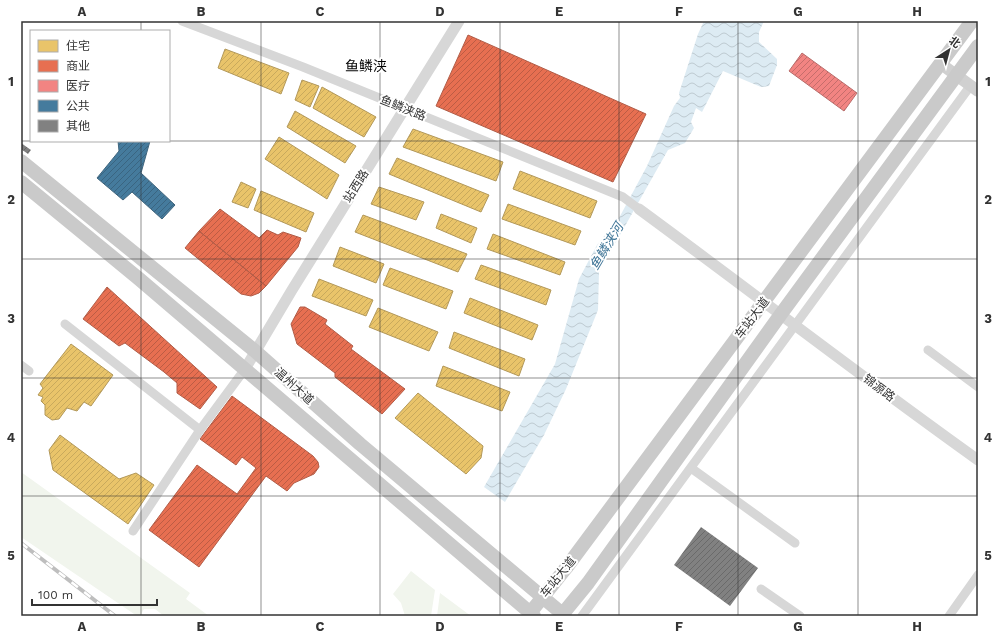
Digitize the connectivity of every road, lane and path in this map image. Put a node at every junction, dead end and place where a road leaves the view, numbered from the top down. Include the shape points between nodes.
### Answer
1 (182, 21) edge
2 (459, 21) edge
3 (972, 22) edge
4 (978, 46) edge
5 (941, 64) junction
6 (956, 75) junction
7 (974, 88) edge
8 (404, 108) junction
9 (21, 161) edge
10 (21, 182) edge
11 (638, 209) joint
12 (764, 301) junction
13 (781, 314) junction
14 (65, 324) dead end
15 (796, 325) junction
16 (928, 350) dead end
17 (255, 351) junction
18 (21, 365) edge
19 (246, 369) junction
20 (29, 371) dead end
21 (978, 387) edge
22 (200, 430) junction
23 (978, 460) edge
24 (691, 468) junction
25 (133, 531) dead end
26 (795, 543) dead end
27 (978, 575) edge
28 (761, 589) dead end
29 (542, 598) junction
30 (532, 614) edge
31 (563, 615) edge
32 (582, 616) edge
33 (800, 616) edge
34 (949, 616) edge

1 - 8 street, 鱼鳞浃路
2 - 8 street, 站西路
3 - 5 main road, 车站大道
4 - 6 main road, 车站大道
5 - 6 main road
5 - 12 main road, 车站大道
6 - 7 main road
6 - 13 main road, 车站大道
7 - 15 street
8 - 11 street, 鱼鳞浃路 via 622,197
8 - 17 street, 站西路
9 - 17 main road, 温州大道
10 - 19 main road, 温州大道
11 - 12 street, 锦源路
12 - 13 street, 锦源路
12 - 29 main road, 车站大道
13 - 15 street, 锦源路
13 - 31 main road, 车站大道
14 - 22 street
15 - 23 street, 锦源路
15 - 24 street
16 - 21 street
17 - 19 street, 站西路
17 - 29 main road, 温州大道
18 - 20 street
19 - 22 street
19 - 30 main road, 温州大道
22 - 25 street
24 - 26 street
24 - 32 street
27 - 34 street
28 - 33 street
29 - 30 main road, 车站大道
29 - 31 main road, 温州大道

